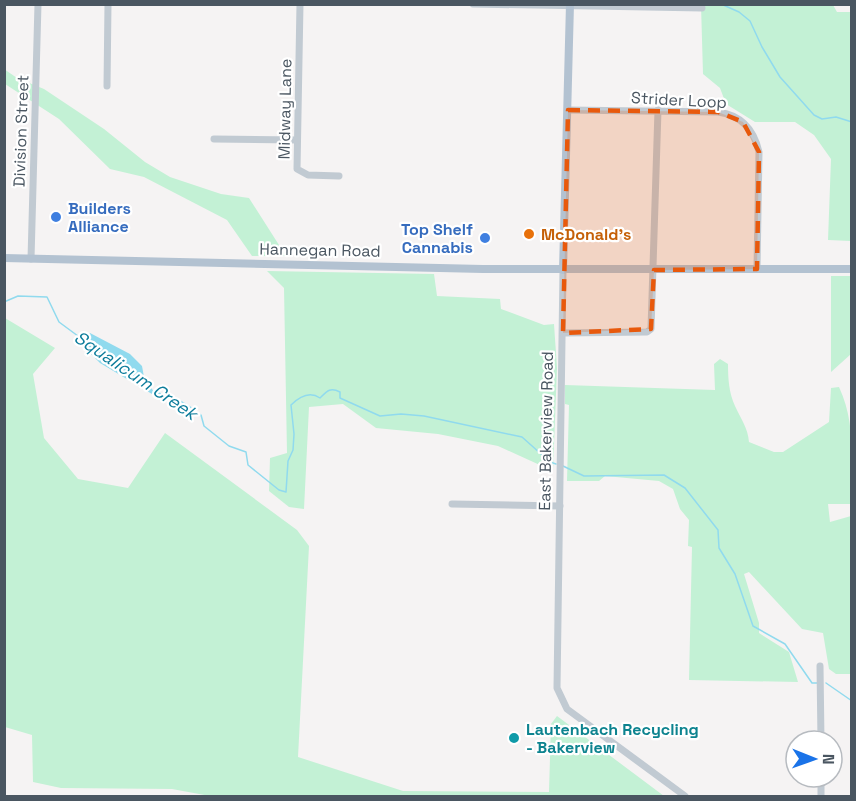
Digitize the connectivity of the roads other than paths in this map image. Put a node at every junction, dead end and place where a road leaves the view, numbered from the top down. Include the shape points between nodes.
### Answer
1 (38, 4) edge
2 (108, 4) edge
3 (300, 4) edge
4 (473, 4) edge
5 (570, 5) edge
6 (702, 8) dead end
7 (107, 86) dead end
8 (568, 110) junction
9 (658, 110) junction
10 (214, 139) dead end
11 (297, 140) junction
12 (339, 176) dead end
13 (4, 258) edge
14 (31, 259) junction
15 (757, 269) junction
16 (852, 269) edge
17 (563, 270) junction
18 (654, 270) junction
19 (563, 333) junction
20 (452, 504) dead end
21 (560, 506) junction
22 (820, 666) dead end
23 (821, 729) edge
24 (686, 796) edge

1 - 14 street, Division Street
2 - 7 street
3 - 11 street, Midway Lane
4 - 5 street
5 - 6 street
5 - 8 main road, East Bakerview Road
8 - 9 street, Strider Loop
8 - 17 main road, East Bakerview Road
9 - 15 street, Strider Loop via 727,113 743,122 756,139
9 - 18 street
10 - 11 street
11 - 12 street, Midway Lane via 297,169 301,174
13 - 14 main road, Hannegan Road
14 - 17 main road, Hannegan Road
15 - 16 main road, Hannegan Road
15 - 18 main road, Hannegan Road
17 - 18 main road, Hannegan Road
17 - 19 street, East Bakerview Road
18 - 19 street via 653,320 649,331
19 - 21 street, East Bakerview Road
20 - 21 street
21 - 24 street, East Bakerview Road via 557,687 567,709
22 - 23 street

